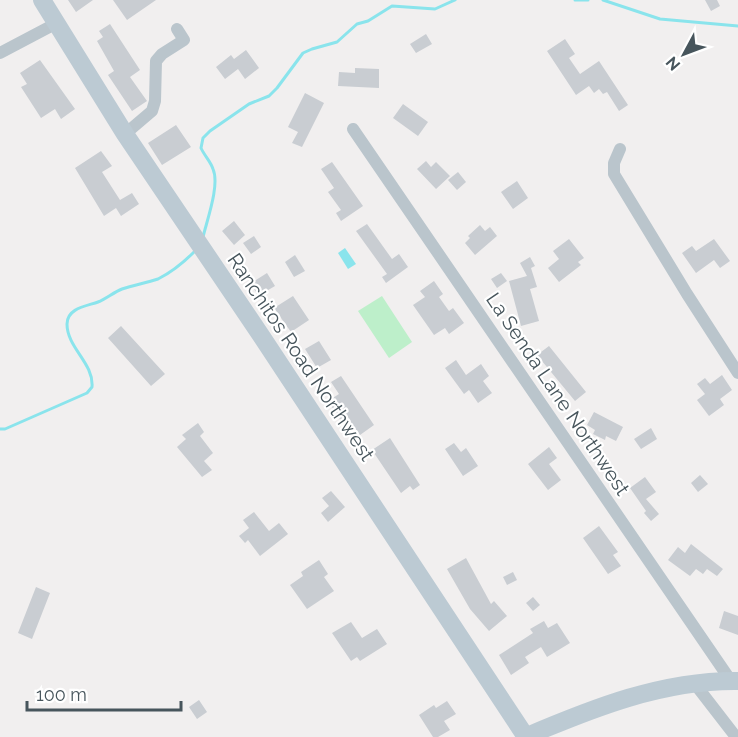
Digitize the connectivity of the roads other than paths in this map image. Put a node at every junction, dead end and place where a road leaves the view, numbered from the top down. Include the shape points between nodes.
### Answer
1 (42, 0) edge
2 (55, 24) junction
3 (177, 29) dead end
4 (0, 53) edge
5 (353, 129) dead end
6 (125, 134) junction
7 (620, 149) dead end
8 (738, 373) edge
9 (735, 681) edge
10 (695, 684) junction
11 (526, 737) edge
12 (736, 737) edge

1 - 2 street, Ranchitos Road Northwest
2 - 4 street
2 - 6 street, Ranchitos Road Northwest
3 - 6 street via 184,39 156,61 152,111
5 - 9 street, La Senda Lane Northwest
6 - 11 street, Ranchitos Road Northwest
7 - 8 street via 614,174
9 - 10 street
10 - 11 street via 659,689 602,705
10 - 12 street

